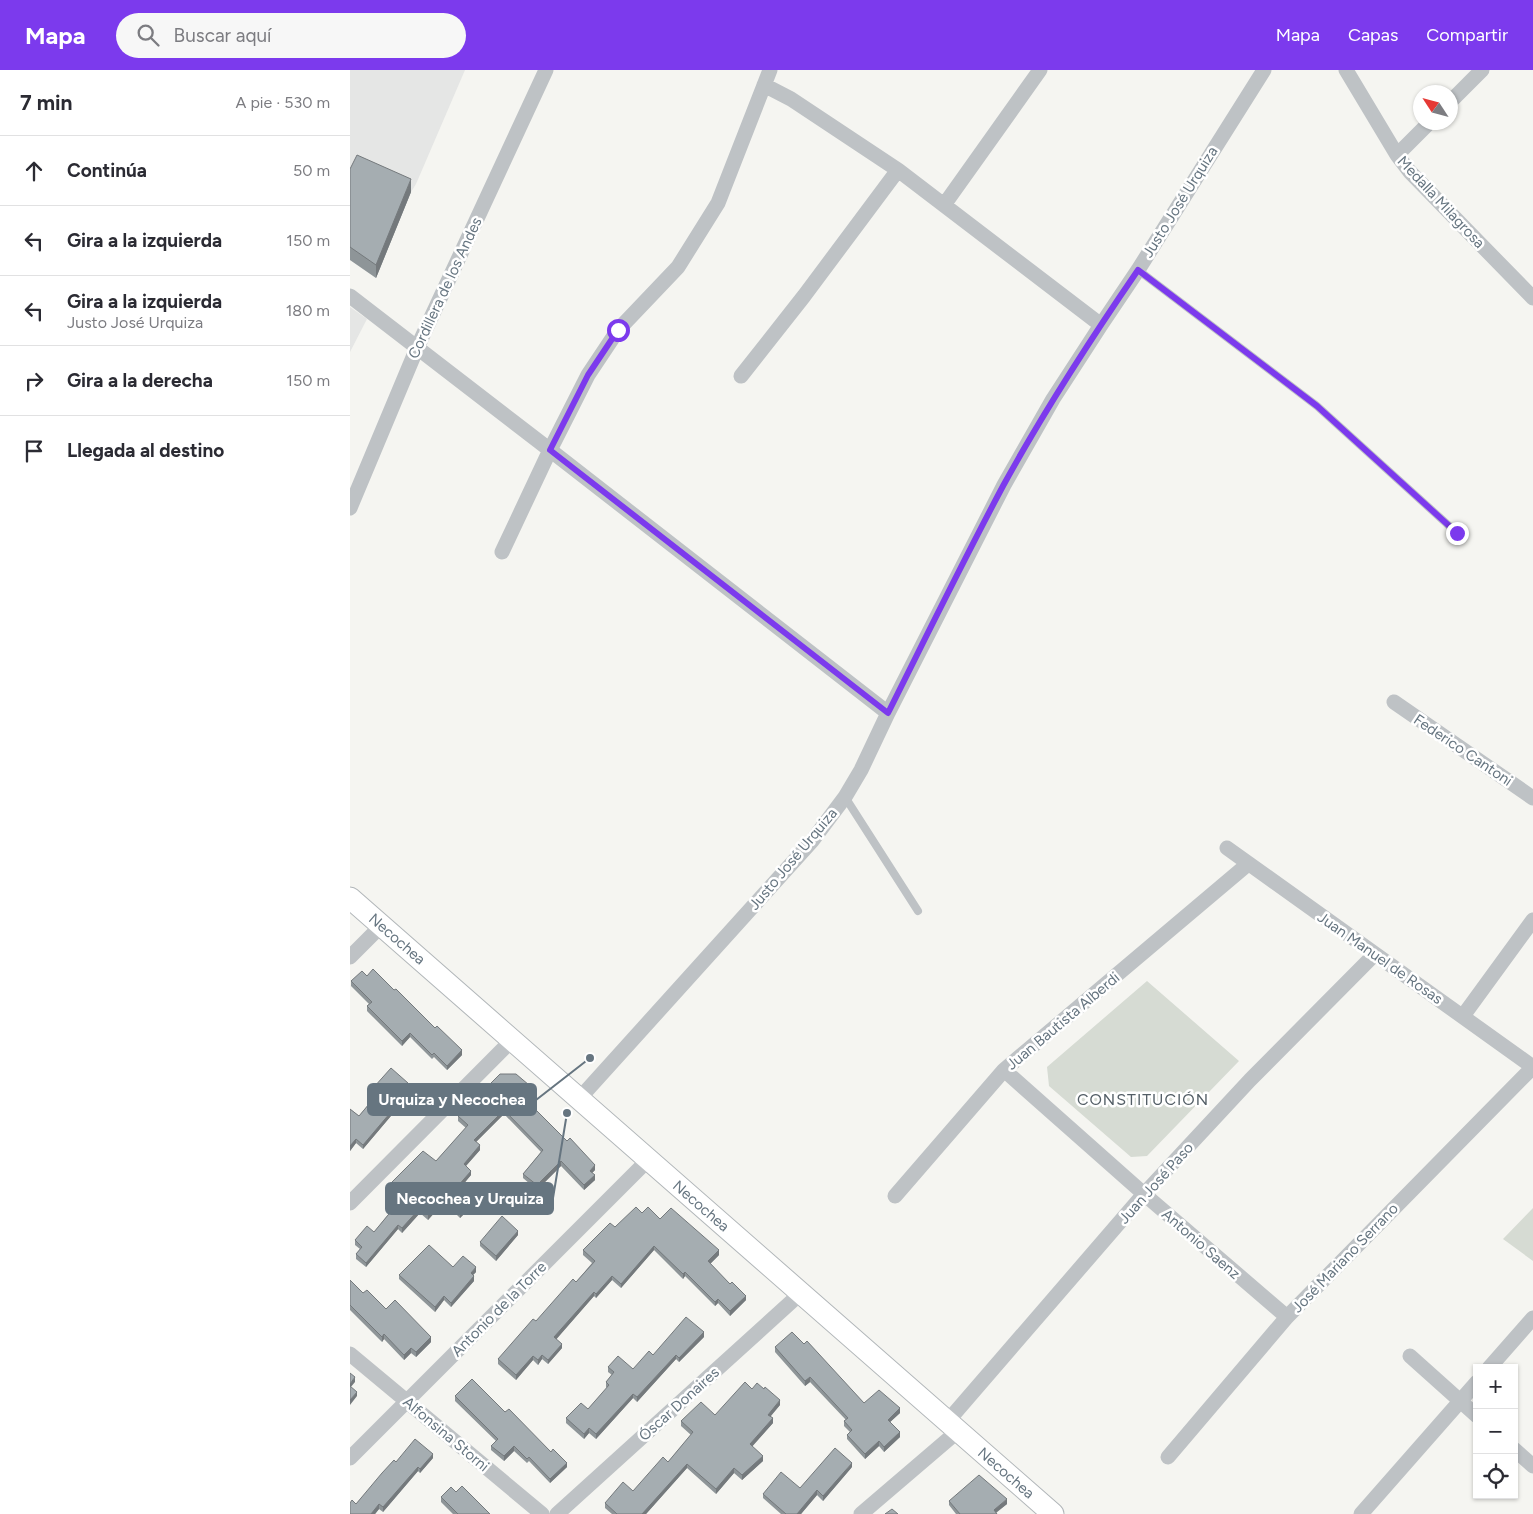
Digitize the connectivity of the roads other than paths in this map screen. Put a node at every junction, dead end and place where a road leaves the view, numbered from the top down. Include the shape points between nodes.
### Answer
1 (546, 70) edge
2 (770, 70) edge
3 (1040, 70) edge
4 (1264, 70) edge
5 (1346, 70) edge
6 (1482, 70) edge
7 (764, 85) junction
8 (1458, 94) edge
9 (1422, 130) edge
10 (1397, 155) junction
11 (898, 170) junction
12 (944, 205) junction
13 (1138, 270) junction
14 (350, 296) edge
15 (1533, 298) edge
16 (1101, 325) junction
17 (417, 348) junction
18 (741, 376) dead end
19 (550, 450) junction
20 (350, 508) edge
21 (1457, 533) dead end
22 (502, 552) dead end
23 (1394, 702) dead end
24 (888, 713) junction
25 (844, 797) junction
26 (1533, 798) edge
27 (1227, 848) dead end
28 (1248, 864) junction
29 (350, 898) edge
30 (918, 911) dead end
31 (1533, 920) edge
32 (381, 926) junction
33 (1374, 954) junction
34 (350, 957) edge
35 (1463, 1016) junction
36 (512, 1040) junction
37 (1533, 1067) edge
38 (1004, 1070) junction
39 (579, 1099) junction
40 (648, 1160) junction
41 (1144, 1194) junction
42 (895, 1196) dead end
43 (350, 1203) edge
44 (801, 1293) junction
45 (1287, 1317) junction
46 (1533, 1318) edge
47 (350, 1354) edge
48 (1410, 1356) dead end
49 (1493, 1364) edge
50 (1473, 1386) edge
51 (1460, 1401) junction
52 (407, 1402) junction
53 (1473, 1412) edge
54 (953, 1426) junction
55 (1518, 1453) edge
56 (1168, 1457) dead end
57 (350, 1458) edge
58 (1533, 1466) edge
59 (542, 1514) edge
60 (557, 1514) edge
61 (861, 1514) edge
62 (1053, 1514) edge
63 (1361, 1514) edge

1 - 17 street, Cordillera de los Andes
2 - 7 street
3 - 12 street
4 - 13 street, Justo José Urquiza
5 - 10 street, Medalla Milagrosa
6 - 8 street
7 - 11 street via 791,99
7 - 19 street via 718,203 678,267 618,330 588,375
9 - 10 street
10 - 15 street, Medalla Milagrosa
11 - 12 street
11 - 18 street
12 - 16 street
13 - 16 street, Justo José Urquiza
13 - 21 lane via 1317,406
14 - 17 street
16 - 24 street, Justo José Urquiza via 1004,485
17 - 19 street
17 - 20 street, Cordillera de los Andes
19 - 22 street
19 - 24 street
23 - 26 street, Federico Cantoni
24 - 25 street, Justo José Urquiza via 861,770
25 - 30 lane
25 - 39 street, Justo José Urquiza via 812,840
27 - 28 street, Juan Manuel de Rosas
28 - 33 street, Juan Manuel de Rosas
28 - 38 street, Juan Bautista Alberdi
29 - 32 main road, Necochea
31 - 35 street
32 - 34 street
32 - 36 main road, Necochea
33 - 35 street, Juan Manuel de Rosas
33 - 41 street, Juan José Paso
35 - 37 street, Juan Manuel de Rosas
36 - 39 main road, Necochea
36 - 43 street
37 - 45 street, José Mariano Serrano
38 - 41 street, Antonio Saenz
38 - 42 street, Juan Bautista Alberdi
39 - 40 main road, Necochea
40 - 44 main road, Necochea
40 - 52 street, Antonio de la Torre
41 - 45 street, Antonio Saenz
41 - 54 street, Juan José Paso
44 - 54 main road, Necochea
44 - 60 street, Óscar Donaires
45 - 56 street, José Mariano Serrano
46 - 49 street
47 - 52 street, Alfonsina Storni
48 - 51 street
50 - 51 street
51 - 53 street
51 - 63 street
52 - 57 street, Antonio de la Torre
52 - 59 street, Alfonsina Storni
54 - 61 street, Juan José Paso
54 - 62 main road, Necochea
55 - 58 street

